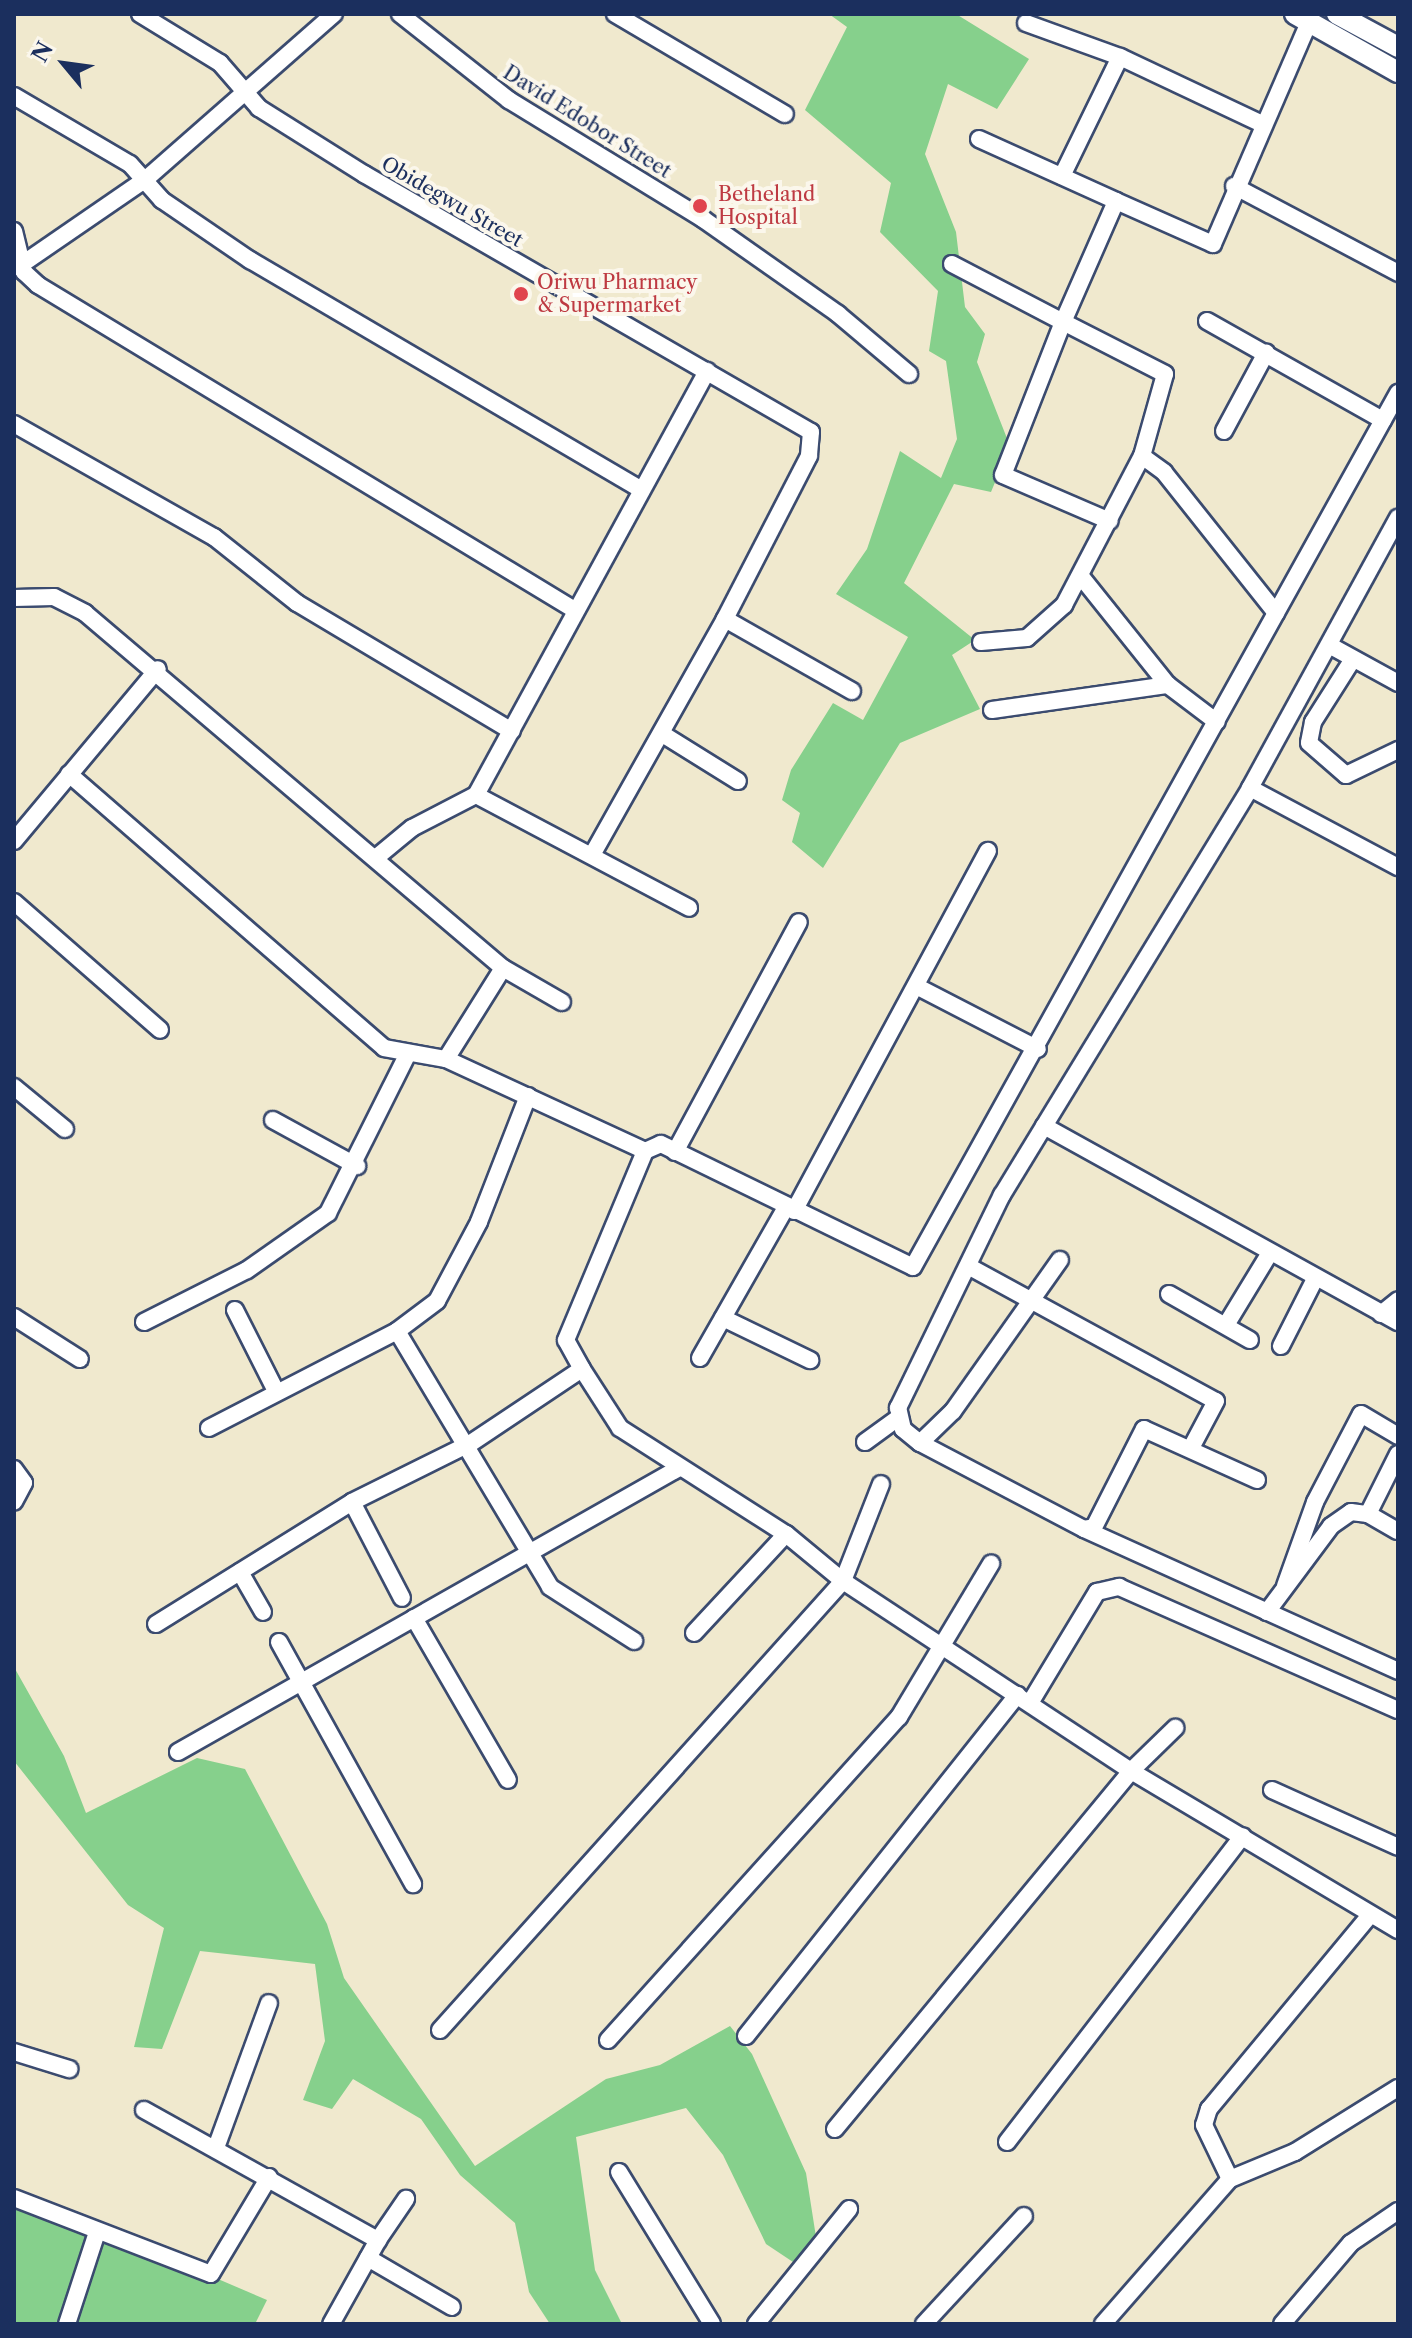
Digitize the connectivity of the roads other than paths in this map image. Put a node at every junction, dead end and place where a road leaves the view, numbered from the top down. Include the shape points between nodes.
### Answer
1 (140, 14) edge
2 (334, 14) edge
3 (400, 14) edge
4 (615, 14) edge
5 (1337, 14) edge
6 (1302, 18) edge
7 (1026, 23) dead end
8 (1398, 47) edge
9 (1120, 57) junction
10 (1398, 72) edge
11 (245, 94) junction
12 (14, 96) edge
13 (785, 114) dead end
14 (1260, 123) junction
15 (979, 139) dead end
16 (1062, 176) junction
17 (146, 179) junction
18 (1234, 186) junction
19 (1116, 201) junction
20 (14, 231) edge
21 (952, 264) dead end
22 (20, 266) edge
23 (1398, 273) edge
24 (1207, 321) dead end
25 (1063, 322) junction
26 (1266, 353) junction
27 (707, 371) junction
28 (909, 374) dead end
29 (1398, 393) edge
30 (1383, 420) junction
31 (14, 424) edge
32 (1224, 431) dead end
33 (1142, 456) junction
34 (641, 489) junction
35 (1398, 518) edge
36 (1110, 521) junction
37 (1083, 579) junction
38 (14, 598) edge
39 (573, 609) junction
40 (1276, 613) junction
41 (725, 619) junction
42 (981, 642) dead end
43 (1329, 645) junction
44 (1353, 659) junction
45 (158, 669) junction
46 (1398, 683) edge
47 (1168, 685) junction
48 (852, 691) dead end
49 (992, 710) dead end
50 (1217, 722) junction
51 (512, 731) junction
52 (664, 735) junction
53 (1398, 750) edge
54 (69, 774) junction
55 (738, 781) dead end
56 (1250, 788) junction
57 (476, 795) junction
58 (14, 841) edge
59 (988, 851) dead end
60 (592, 855) junction
61 (378, 856) junction
62 (1398, 867) edge
63 (14, 902) edge
64 (689, 908) dead end
65 (799, 922) dead end
66 (503, 968) junction
67 (916, 986) junction
68 (562, 1002) dead end
69 (160, 1030) dead end
70 (1038, 1049) junction
71 (408, 1053) junction
72 (446, 1059) junction
73 (14, 1087) edge
74 (528, 1096) junction
75 (273, 1120) dead end
76 (1044, 1126) junction
77 (65, 1129) dead end
78 (645, 1151) junction
79 (675, 1152) junction
80 (357, 1166) junction
81 (790, 1209) junction
82 (1268, 1256) junction
83 (1060, 1260) dead end
84 (968, 1266) junction
85 (1314, 1281) junction
86 (1169, 1294) dead end
87 (1398, 1300) edge
88 (1027, 1304) junction
89 (235, 1310) dead end
90 (1381, 1314) junction
91 (14, 1317) edge
92 (723, 1318) junction
93 (144, 1322) dead end
94 (1398, 1322) edge
95 (1226, 1325) junction
96 (397, 1331) junction
97 (1250, 1340) dead end
98 (1281, 1346) dead end
99 (700, 1358) dead end
100 (80, 1359) dead end
101 (810, 1360) dead end
102 (582, 1369) junction
103 (276, 1391) junction
104 (898, 1418) junction
105 (209, 1428) dead end
106 (1398, 1436) edge
107 (865, 1442) dead end
108 (471, 1443) junction
109 (920, 1443) junction
110 (1191, 1448) junction
111 (1398, 1454) edge
112 (679, 1468) junction
113 (14, 1469) edge
114 (1257, 1480) dead end
115 (881, 1484) dead end
116 (14, 1502) edge
117 (352, 1502) junction
118 (1368, 1514) junction
119 (1084, 1529) junction
120 (1398, 1531) edge
121 (786, 1534) junction
122 (529, 1553) junction
123 (991, 1564) dead end
124 (240, 1572) junction
125 (843, 1581) junction
126 (1285, 1586) junction
127 (402, 1598) dead end
128 (263, 1612) dead end
129 (1267, 1612) junction
130 (414, 1618) junction
131 (156, 1624) dead end
132 (694, 1633) dead end
133 (634, 1641) dead end
134 (279, 1642) dead end
135 (946, 1646) junction
136 (1398, 1671) edge
137 (301, 1684) junction
138 (1024, 1699) junction
139 (1398, 1710) edge
140 (1175, 1728) dead end
141 (178, 1752) dead end
142 (1131, 1771) junction
143 (508, 1780) dead end
144 (1272, 1790) dead end
145 (1243, 1836) junction
146 (1398, 1847) edge
147 (413, 1884) dead end
148 (1370, 1915) junction
149 (1398, 1930) edge
150 (269, 2003) dead end
151 (440, 2030) dead end
152 (746, 2036) dead end
153 (608, 2040) dead end
154 (14, 2052) edge
155 (69, 2069) dead end
156 (1398, 2088) edge
157 (144, 2110) dead end
158 (835, 2129) dead end
159 (1007, 2142) dead end
160 (217, 2145) junction
161 (619, 2172) dead end
162 (269, 2177) junction
163 (1230, 2179) junction
164 (14, 2198) edge
165 (406, 2199) dead end
166 (849, 2209) dead end
167 (1398, 2211) edge
168 (1024, 2216) dead end
169 (97, 2232) junction
170 (378, 2240) junction
171 (368, 2258) junction
172 (452, 2307) dead end
173 (67, 2324) edge
174 (331, 2324) edge
175 (712, 2324) edge
176 (756, 2324) edge
177 (924, 2324) edge
178 (1103, 2324) edge
179 (1282, 2324) edge

1 - 11 street, Obidegwu Street via 220,63
2 - 11 street
3 - 28 street, David Edobor Street via 509,100 703,219
4 - 13 street
5 - 8 main road
6 - 10 main road
6 - 14 street
7 - 9 street
9 - 14 street
9 - 16 street
11 - 17 street
11 - 27 street, Obidegwu Street via 364,174
12 - 17 street
14 - 18 street
15 - 16 street
16 - 19 street
17 - 22 street
17 - 34 street via 162,200 250,260
18 - 19 street via 1213,244
18 - 23 street
19 - 25 street
20 - 22 street
21 - 25 street
22 - 39 street via 38,285
24 - 26 street
25 - 33 street via 1165,374
25 - 36 street via 1003,475
26 - 30 street
26 - 32 street
27 - 34 street
27 - 41 street, Obidegwu Street via 811,432 809,456
29 - 30 street
30 - 40 street
31 - 51 street via 214,537 297,603
33 - 36 street
33 - 40 street via 1164,472
34 - 39 street
35 - 43 street
36 - 37 street
37 - 42 street via 1027,638
37 - 47 street
38 - 45 street via 54,597
39 - 51 street
40 - 50 street
41 - 48 street
41 - 52 street
43 - 44 street
43 - 56 street
44 - 46 street
44 - 53 street via 1313,722 1309,743 1346,775
45 - 54 street
45 - 61 street
47 - 49 street
47 - 50 street
50 - 70 street
51 - 57 street
52 - 55 street
52 - 60 street
54 - 58 street
54 - 71 street via 361,1033
56 - 62 street
56 - 76 street
57 - 60 street
57 - 61 street via 412,828
59 - 67 street
60 - 64 street
61 - 66 street
63 - 69 street
65 - 79 street
66 - 68 street
66 - 72 street
67 - 70 street
67 - 81 street
70 - 81 street via 913,1267
71 - 72 street
71 - 80 street
72 - 74 street
73 - 77 street
74 - 78 street
74 - 96 street via 479,1222 437,1301
75 - 80 street
76 - 82 street
76 - 84 street
78 - 79 street via 654,1144
78 - 102 street via 566,1340
79 - 81 street
80 - 93 street via 342,1196 304,1234
81 - 92 street
82 - 85 street
82 - 95 street
83 - 88 street
84 - 88 street
84 - 104 street via 902,1394
85 - 90 street
85 - 98 street
86 - 95 street
87 - 90 street
88 - 109 street via 953,1411
88 - 110 street via 1216,1401
89 - 103 street
90 - 94 street
91 - 100 street
92 - 99 street
92 - 101 street
95 - 97 street
96 - 103 street
96 - 108 street
102 - 108 street
102 - 112 street via 613,1421
103 - 105 street
104 - 107 street
104 - 109 street
106 - 126 street via 1361,1414 1315,1502
108 - 117 street
108 - 122 street
109 - 119 street
110 - 114 street
110 - 119 street via 1144,1429 1094,1527
111 - 118 street
112 - 121 street
112 - 122 street
113 - 116 street via 24,1483
115 - 125 street
117 - 124 street
117 - 127 street
118 - 120 street
118 - 126 street via 1351,1512 1331,1526
119 - 129 street
121 - 125 street
121 - 132 street
122 - 130 street
122 - 133 street via 550,1587
123 - 135 street
124 - 128 street
124 - 131 street
125 - 135 street
125 - 151 street
126 - 129 street
129 - 136 street
130 - 137 street
130 - 143 street
134 - 137 street
135 - 138 street
135 - 153 street via 899,1717
137 - 141 street
137 - 147 street
138 - 139 street via 1097,1592 1119,1587
138 - 142 street
138 - 152 street
140 - 142 street
142 - 145 street
142 - 158 street
144 - 146 street
145 - 148 street
145 - 159 street
148 - 149 street
148 - 163 street via 1209,2109 1204,2125
150 - 160 street
154 - 155 street
156 - 163 street via 1295,2152
157 - 160 street
160 - 162 street
161 - 175 street
162 - 169 street via 211,2274
162 - 170 street
163 - 178 street
164 - 169 street
165 - 170 street
166 - 176 street
167 - 179 street via 1351,2243
168 - 177 street
169 - 173 street
170 - 171 street
171 - 172 street
171 - 174 street

